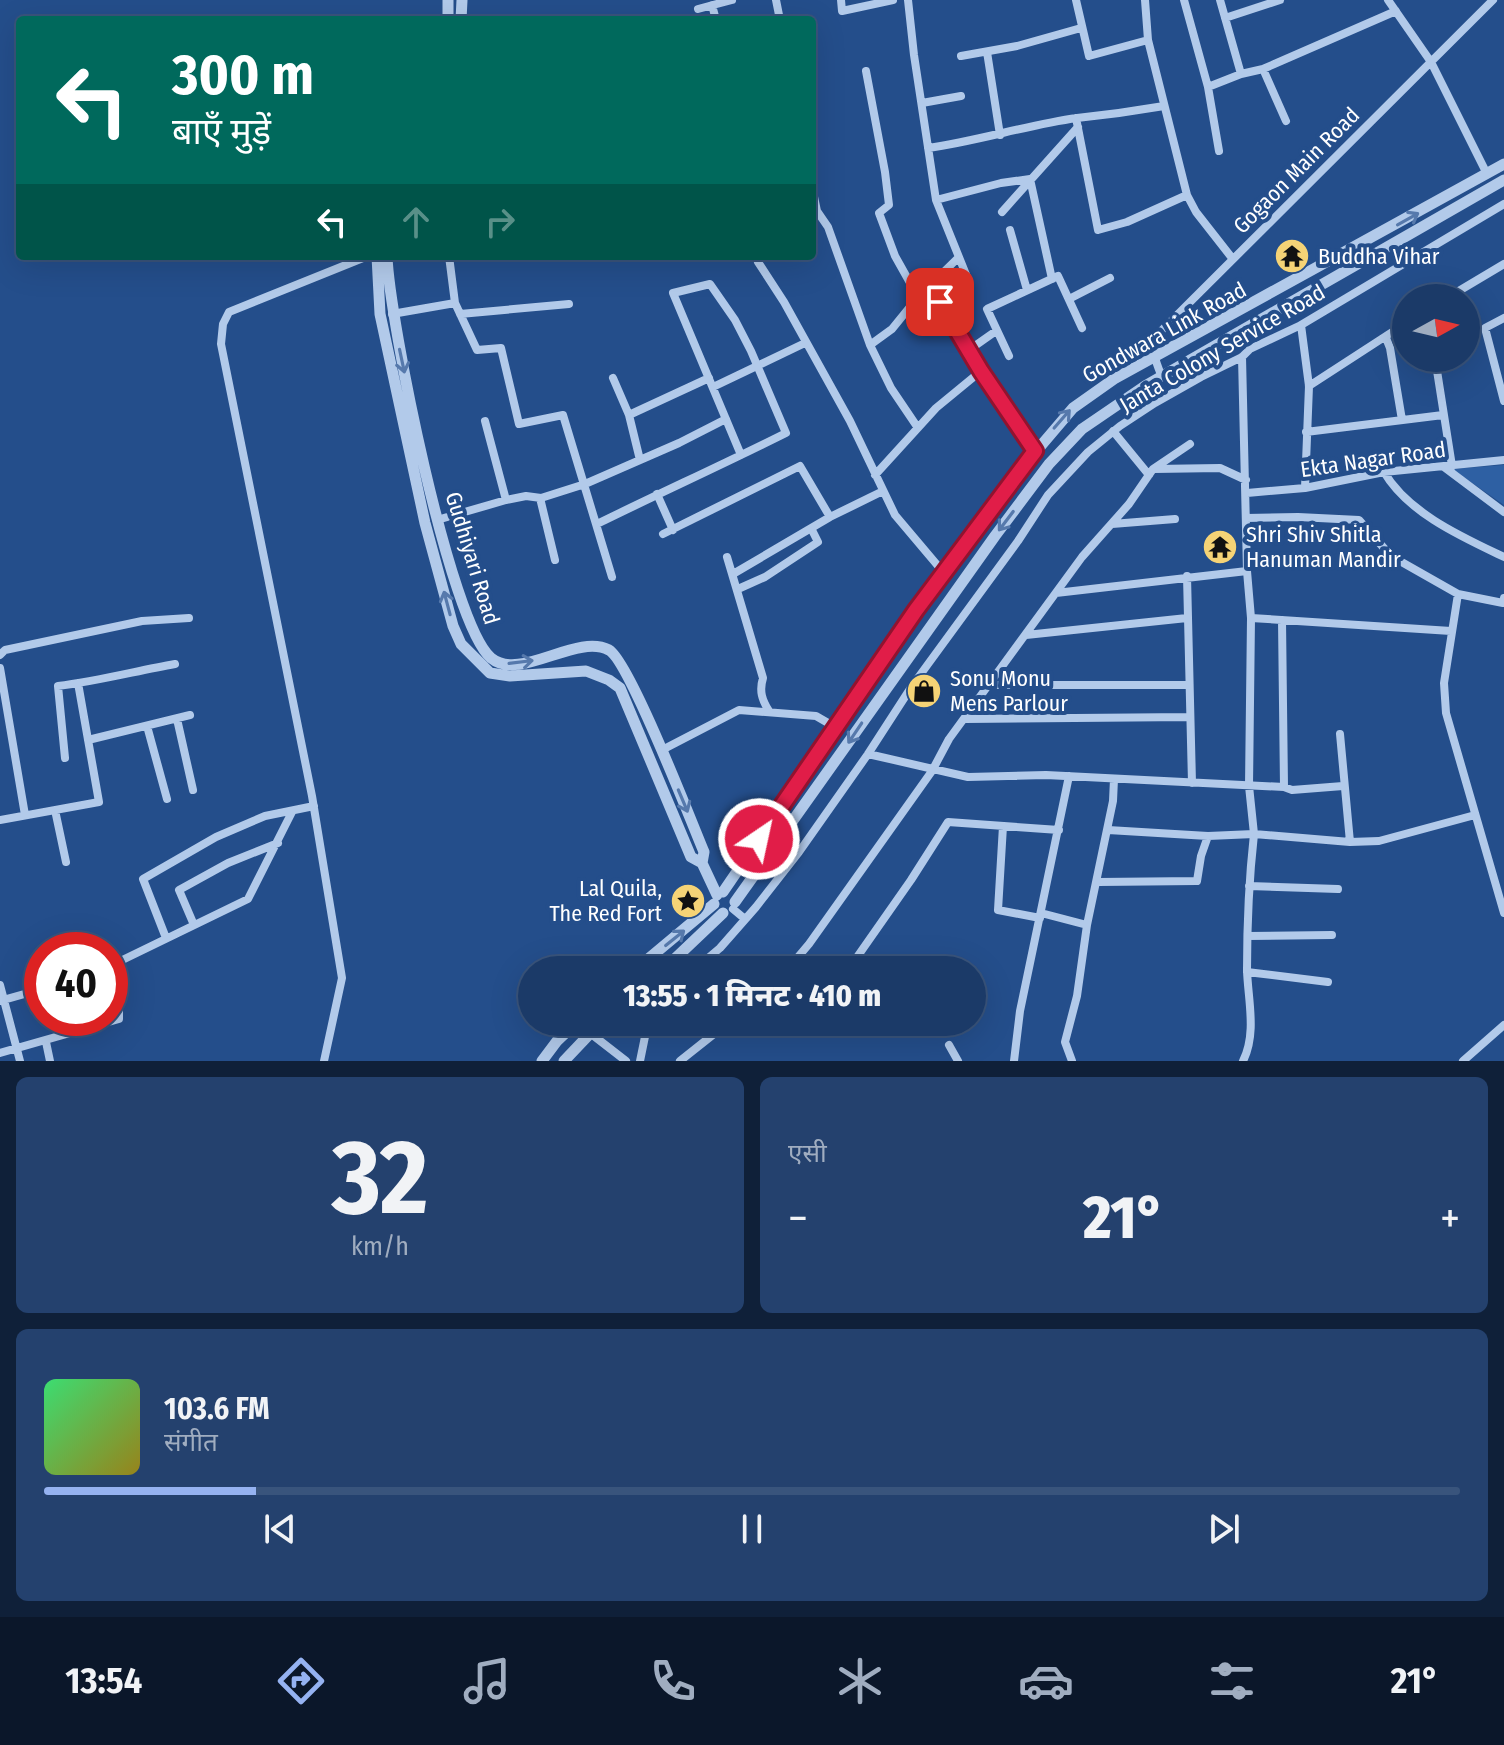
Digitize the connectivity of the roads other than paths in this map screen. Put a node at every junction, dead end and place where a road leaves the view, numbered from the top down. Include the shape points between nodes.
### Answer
1 (841, 0) edge
2 (893, 0) edge
3 (908, 0) edge
4 (1076, 0) edge
5 (1145, 0) edge
6 (1184, 0) edge
7 (1220, 0) edge
8 (1280, 0) edge
9 (1388, 0) edge
10 (726, 1) edge
11 (1489, 1) edge
12 (712, 5) junction
13 (698, 9) dead end
14 (1396, 11) junction
15 (715, 16) edge
16 (1225, 18) junction
17 (1081, 28) junction
18 (1148, 40) junction
19 (987, 52) junction
20 (961, 56) dead end
21 (1431, 62) junction
22 (1263, 69) junction
23 (866, 71) dead end
24 (1241, 74) junction
25 (1208, 87) junction
26 (961, 96) dead end
27 (922, 103) junction
28 (1164, 106) junction
29 (1286, 121) dead end
30 (1077, 123) junction
31 (1000, 135) junction
32 (928, 148) junction
33 (1219, 151) dead end
34 (1504, 164) edge
35 (1487, 174) junction
36 (1030, 179) junction
37 (1504, 180) edge
38 (1187, 195) junction
39 (936, 200) junction
40 (1504, 204) edge
41 (816, 206) edge
42 (1002, 212) dead end
43 (1010, 230) dead end
44 (958, 258) junction
45 (1232, 258) junction
46 (358, 260) edge
47 (377, 260) edge
48 (387, 260) edge
49 (450, 260) edge
50 (758, 262) dead end
51 (1504, 264) edge
52 (1110, 278) dead end
53 (1052, 279) junction
54 (969, 282) dead end
55 (1470, 284) edge
56 (930, 285) junction
57 (1027, 290) junction
58 (918, 297) junction
59 (1069, 299) junction
60 (455, 303) junction
61 (569, 304) dead end
62 (392, 314) junction
63 (460, 314) junction
64 (1504, 318) edge
65 (1301, 325) junction
66 (1082, 328) dead end
67 (996, 331) junction
68 (1392, 334) edge
69 (1386, 338) junction
70 (805, 343) junction
71 (870, 345) junction
72 (969, 350) junction
73 (1009, 356) dead end
74 (1242, 357) junction
75 (1154, 358) junction
76 (757, 366) junction
77 (981, 371) junction
78 (1437, 372) edge
79 (1162, 377) junction
80 (613, 378) dead end
81 (711, 383) junction
82 (1309, 386) junction
83 (1504, 401) edge
84 (629, 415) junction
85 (1443, 415) junction
86 (726, 419) junction
87 (1402, 420) junction
88 (485, 421) dead end
89 (918, 428) junction
90 (1113, 431) junction
91 (1306, 432) junction
92 (1190, 444) dead end
93 (1035, 451) junction
94 (741, 455) junction
95 (640, 460) junction
96 (1504, 460) edge
97 (1448, 466) junction
98 (1151, 472) junction
99 (1384, 472) junction
100 (875, 475) junction
101 (1246, 480) junction
102 (585, 484) junction
103 (1305, 488) junction
104 (883, 491) junction
105 (1247, 493) junction
106 (657, 494) junction
107 (540, 498) junction
108 (506, 500) junction
109 (1504, 512) edge
110 (830, 517) junction
111 (1246, 518) junction
112 (1175, 519) dead end
113 (437, 520) junction
114 (597, 524) junction
115 (1111, 524) junction
116 (811, 528) junction
117 (673, 530) junction
118 (663, 534) dead end
119 (727, 557) dead end
120 (1504, 557) edge
121 (555, 560) dead end
122 (1247, 571) junction
123 (944, 573) junction
124 (733, 574) junction
125 (1187, 576) junction
126 (612, 577) dead end
127 (738, 589) junction
128 (1056, 593) junction
129 (1458, 594) junction
130 (1504, 598) edge
131 (189, 618) dead end
132 (1187, 618) junction
133 (1251, 618) junction
134 (1282, 620) junction
135 (469, 625) junction
136 (456, 631) junction
137 (1451, 631) junction
138 (1026, 635) junction
139 (0, 655) edge
140 (175, 664) dead end
141 (0, 668) edge
142 (78, 683) junction
143 (990, 685) junction
144 (1189, 685) junction
145 (769, 711) junction
146 (190, 715) dead end
147 (1190, 717) junction
148 (177, 719) junction
149 (965, 719) junction
150 (147, 726) junction
151 (835, 727) junction
152 (1340, 734) dead end
153 (88, 740) junction
154 (662, 750) junction
155 (868, 754) junction
156 (65, 758) dead end
157 (932, 771) junction
158 (1069, 776) junction
159 (1114, 779) junction
160 (1192, 783) junction
161 (1249, 786) junction
162 (1343, 786) junction
163 (1284, 787) junction
164 (193, 790) dead end
165 (167, 799) dead end
166 (314, 806) junction
167 (55, 810) junction
168 (292, 812) junction
169 (25, 815) junction
170 (1475, 815) junction
171 (0, 820) edge
172 (1003, 826) junction
173 (1059, 830) junction
174 (1108, 830) junction
175 (1254, 834) junction
176 (1208, 836) junction
177 (1350, 842) junction
178 (278, 843) junction
179 (66, 862) dead end
180 (702, 863) junction
181 (1098, 882) junction
182 (1249, 886) junction
183 (1338, 889) dead end
184 (724, 903) junction
185 (1504, 913) edge
186 (1041, 916) junction
187 (745, 919) junction
188 (194, 925) junction
189 (1087, 925) junction
190 (1332, 935) dead end
191 (1248, 936) junction
192 (166, 938) junction
193 (654, 956) edge
194 (676, 956) edge
195 (711, 956) edge
196 (799, 956) edge
197 (858, 956) edge
198 (128, 958) edge
199 (1247, 972) junction
200 (1328, 982) dead end
201 (0, 985) edge
202 (24, 994) edge
203 (2, 1000) edge
204 (1504, 1014) edge
205 (1504, 1025) edge
206 (1495, 1033) junction
207 (65, 1036) edge
208 (562, 1036) edge
209 (587, 1036) edge
210 (594, 1036) edge
211 (645, 1036) edge
212 (711, 1036) edge
213 (46, 1042) junction
214 (949, 1045) dead end
215 (18, 1050) junction
216 (0, 1053) edge
217 (1247, 1059) edge
218 (20, 1061) edge
219 (50, 1061) edge
220 (324, 1061) edge
221 (542, 1061) edge
222 (564, 1061) edge
223 (626, 1061) edge
224 (640, 1061) edge
225 (680, 1061) edge
226 (958, 1061) edge
227 (1014, 1061) edge
228 (1072, 1061) edge
229 (1463, 1061) edge

1 - 2 street via 842,11
3 - 27 street
4 - 17 street
5 - 18 street
6 - 25 street
7 - 16 street
8 - 16 street
9 - 14 street
10 - 12 street
11 - 21 street, Gogaon Main Road
12 - 13 street
12 - 15 street
14 - 21 street
14 - 22 street
16 - 24 street
17 - 18 street via 1089,56
17 - 19 street
18 - 28 street
19 - 20 street
19 - 31 street
21 - 35 street
21 - 45 street, Gogaon Main Road
22 - 24 street
22 - 29 street
23 - 58 street via 889,205 879,213
24 - 25 street
25 - 33 street
26 - 27 street
27 - 32 street
28 - 30 street
28 - 38 street
30 - 31 street
30 - 36 street
30 - 38 street via 1098,230
31 - 32 street
32 - 39 street
34 - 35 street, Gondwara Link Road
75 -> 35 street, Gondwara Link Road
36 - 39 street
36 - 42 street
36 - 53 street
37 - 79 street, Gondwara Link Road
38 - 45 street
39 - 44 street
40 - 65 street, Janta Colony Service Road
41 - 71 street
43 - 57 street
44 - 54 street
44 - 56 street
45 - 75 street, Gogaon Main Road via 1156,336
46 - 166 street via 229,312 221,344
136 -> 47 street, Gudhiyari Road via 425,523 380,314
48 - 62 street, Gudhiyari Road
49 - 60 street
50 - 70 street
51 - 55 street
52 - 59 street
53 - 57 street
53 - 59 street via 1058,276
56 - 58 street
56 - 72 street
57 - 67 street via 987,309
58 - 71 street via 892,329
59 - 66 street
60 - 62 street
60 - 63 street
61 - 63 street
62 -> 113 street, Gudhiyari Road
63 - 102 street via 477,350 501,348 519,424 563,415
64 - 83 street via 1485,328
65 - 74 street, Janta Colony Service Road
65 - 82 street
67 - 72 street
67 - 73 street
68 - 69 street
69 - 82 street
69 - 87 street
70 - 76 street
70 - 100 street
71 - 89 street
72 - 77 street
74 - 90 street, Janta Colony Service Road
74 - 101 street
75 - 79 street
93 -> 75 street, Gondwara Link Road via 1073,408
76 - 81 street
76 - 81 street via 710,284 673,293
76 - 94 street via 786,433
77 - 89 street
77 - 93 street
78 - 85 street
79 -> 184 street, Gondwara Link Road via 1082,429 1049,464
80 - 84 street
81 - 84 street
81 - 86 street
82 - 91 street
84 - 95 street
85 - 87 street
85 - 97 street
86 - 94 street
86 - 95 street
87 - 91 street
88 - 108 street
89 - 100 street
90 - 98 street
90 - 155 street, Janta Colony Service Road via 1048,495
91 - 103 street
92 - 98 street
93 - 123 street, Gondwara Link Road
94 - 106 street
95 - 102 street
96 - 97 street, Ekta Nagar Road
97 - 99 street, Ekta Nagar Road
97 - 109 street
98 - 101 street via 1220,468
98 - 115 street
99 - 103 street, Ekta Nagar Road
99 - 120 street via 1392,485 1448,530
100 - 104 street
101 - 105 street
102 - 107 street
102 - 114 street
103 - 105 street, Ekta Nagar Road
104 - 110 street
104 - 123 street via 895,515
105 - 111 street
106 - 114 street
106 - 117 street
107 - 108 street
107 - 121 street
108 - 113 street
110 - 116 street
110 - 117 street via 800,466
111 - 122 street
111 - 129 street via 1359,520 1391,556
112 - 115 street
113 - 135 street, Gudhiyari Road
114 - 126 street
115 - 128 street
116 - 124 street
116 - 127 street via 818,542
117 - 118 street
119 - 124 street
122 - 125 street
122 - 133 street
123 - 151 street, Gondwara Link Road
124 - 127 street
125 - 128 street
125 - 132 street
127 - 145 street
128 - 138 street
129 - 130 street via 1503,603
129 - 137 street
131 - 139 street via 142,621
132 - 138 street
132 - 144 street
133 - 134 street
133 - 161 street
134 - 137 street
134 - 163 street
135 - 136 street
135 -> 154 street, Gudhiyari Road via 480,645 500,663 582,648 610,650 622,664
136 - 180 street, Gudhiyari Road via 461,644 490,673 586,671 620,688 691,857
137 - 170 street via 1446,713
138 - 143 street
140 - 142 street
141 - 169 street
142 - 153 street
142 - 156 street via 58,686
143 - 144 street
143 - 149 street
144 - 147 street
145 - 151 street via 816,716
145 - 154 street via 739,710
146 - 148 street
147 - 149 street
147 - 160 street
148 - 150 street
148 - 164 street
149 - 157 street
150 - 153 street
150 - 165 street
151 - 184 street, Gondwara Link Road
152 - 162 street
153 - 167 street via 99,802
154 -> 180 street, Gudhiyari Road via 704,852
155 - 157 street
155 - 187 street, Janta Colony Service Road
157 - 158 street via 968,777
157 - 196 street
158 - 159 street
158 - 173 street
159 - 160 street
159 - 174 street
160 - 161 street
161 - 163 street
161 - 175 street
162 - 163 street
162 - 177 street
166 - 168 street
166 - 220 street via 342,978
167 - 169 street
167 - 179 street
168 - 178 street
168 - 192 street via 265,816 216,837 143,879
169 - 171 street
170 - 177 street via 1379,841
170 - 185 street
172 - 173 street
172 - 186 street via 998,910
172 - 197 street via 948,822
173 - 186 street
174 - 176 street
174 - 181 street
175 - 176 street
175 - 177 street
175 - 182 street
176 - 181 street via 1197,881
178 - 188 street via 248,899
178 - 188 street via 179,890
180 - 184 street, Gudhiyari Road
181 - 189 street
182 - 183 street
182 - 191 street
184 - 187 street
193 -> 184 street
184 - 194 street
186 - 189 street
186 - 227 street
187 - 195 street, Janta Colony Service Road
188 - 192 street
189 - 228 street via 1065,1042
190 - 191 street
191 - 199 street
192 - 198 street
199 - 200 street
199 - 217 street
201 - 203 street
202 - 203 street
203 - 215 street
204 - 206 street
205 - 206 street
206 - 229 street
207 - 213 street
208 - 221 street
209 - 222 street
210 - 223 street
211 - 224 street
212 - 225 street
213 - 215 street
213 - 219 street
214 - 226 street
215 - 216 street
215 - 218 street

